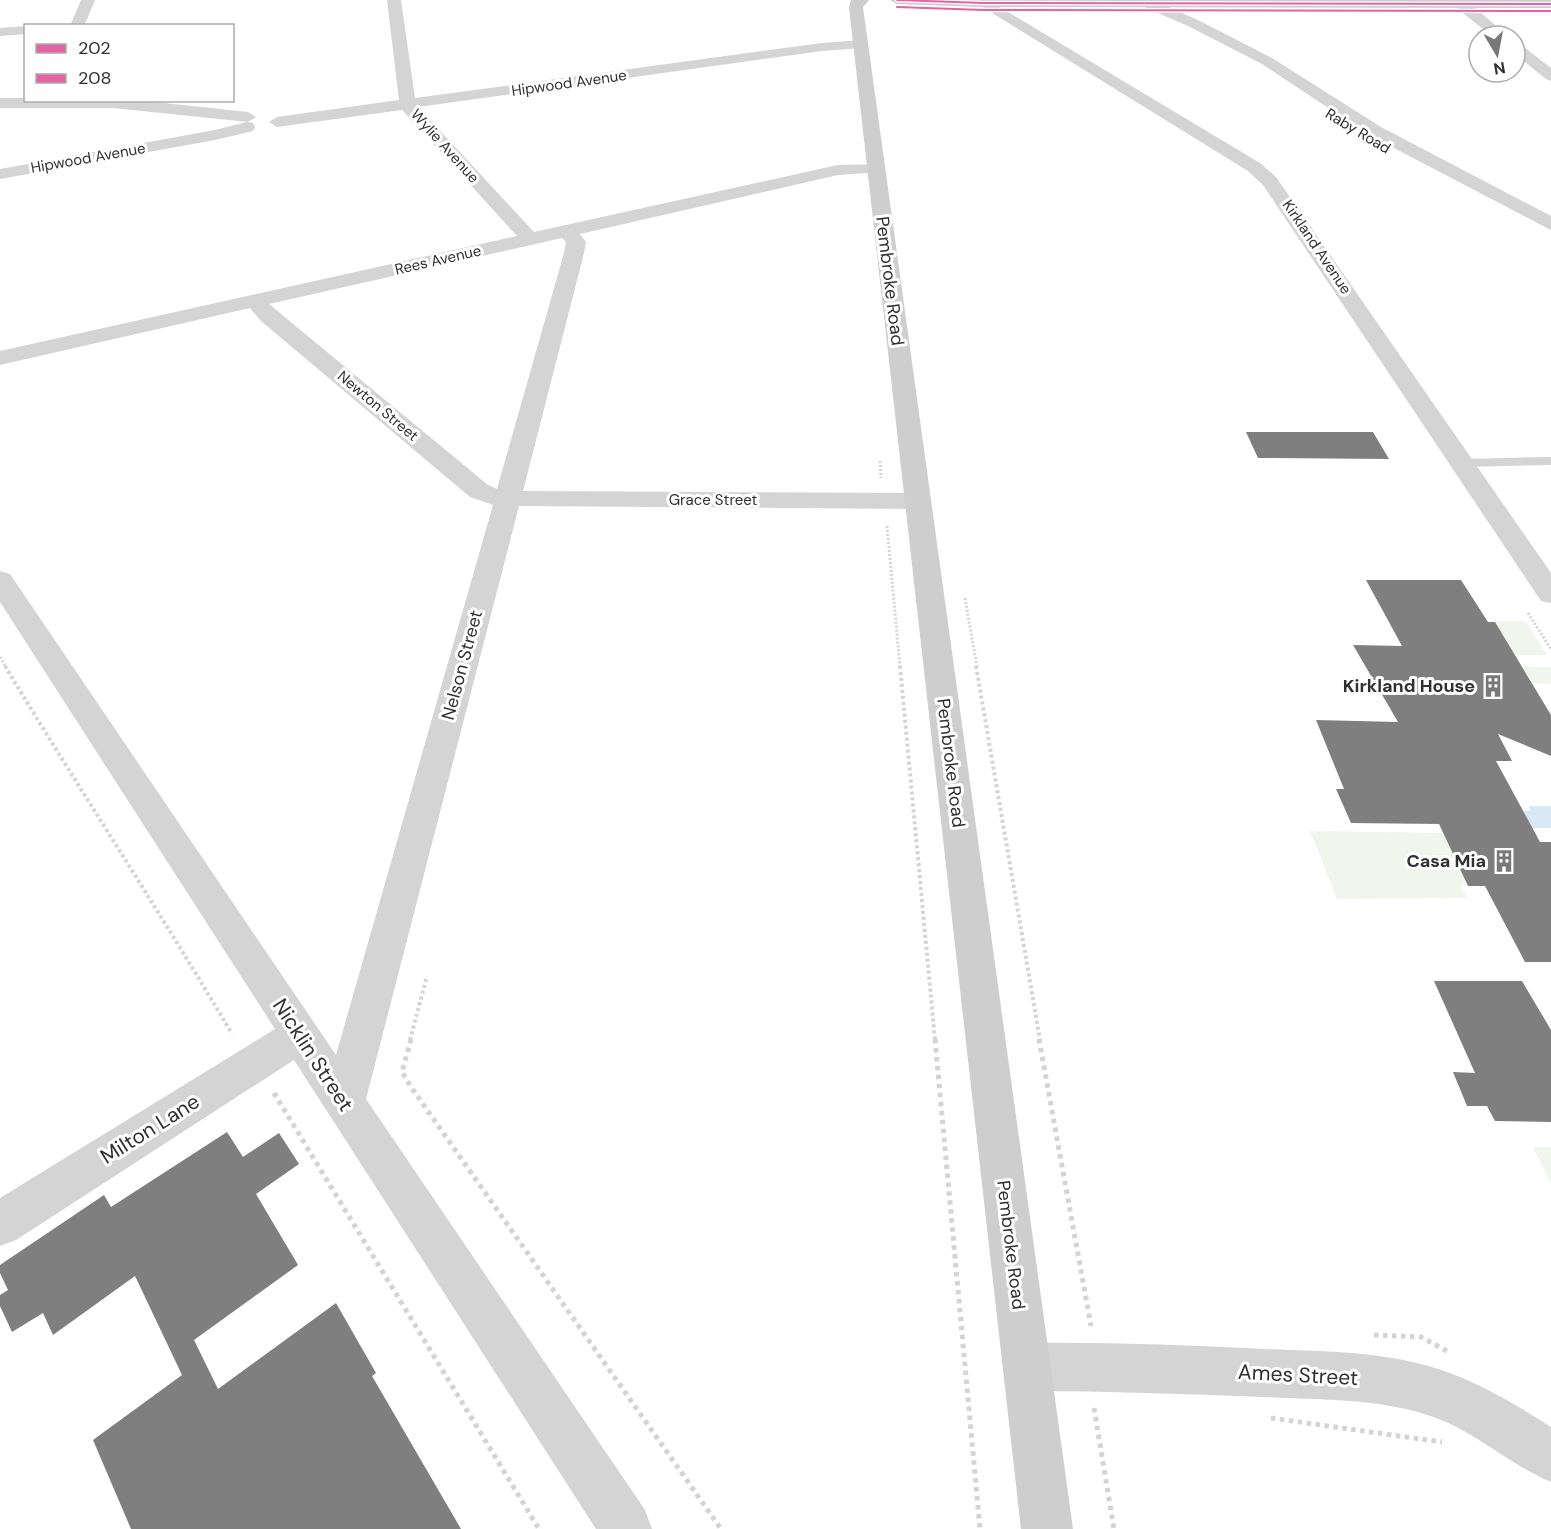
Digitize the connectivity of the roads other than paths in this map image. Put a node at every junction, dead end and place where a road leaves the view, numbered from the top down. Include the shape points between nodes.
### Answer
1 (88, 0) edge
2 (394, 0) edge
3 (862, 0) edge
4 (897, 0) edge
5 (981, 1) edge
6 (1460, 2) edge
7 (1146, 3) junction
8 (1551, 4) edge
9 (1171, 16) junction
10 (77, 24) edge
11 (1487, 24) edge
12 (24, 30) edge
13 (0, 32) edge
14 (861, 44) junction
15 (1527, 57) edge
16 (1551, 76) edge
17 (24, 102) edge
18 (77, 102) edge
19 (0, 103) edge
20 (408, 106) junction
21 (247, 122) junction
22 (876, 168) junction
23 (0, 174) edge
24 (1551, 224) edge
25 (567, 231) junction
26 (1551, 237) edge
27 (530, 239) junction
28 (255, 301) junction
29 (0, 358) edge
30 (1551, 461) edge
31 (1463, 463) junction
32 (508, 499) junction
33 (918, 501) junction
34 (0, 580) edge
35 (1551, 594) edge
36 (300, 1035) junction
37 (344, 1102) junction
38 (0, 1224) edge
39 (1027, 1367) junction
40 (1551, 1457) edge
41 (626, 1529) edge
42 (1047, 1529) edge

1 - 10 street
2 - 20 street, Wylie Avenue
3 - 14 street, Pembroke Road via 856,4
4 - 5 street
5 - 7 street
5 - 31 street, Kirkland Avenue via 1266,176
6 - 7 street
6 - 8 street
6 - 11 street
7 - 9 street, Raby Road
9 - 24 street, Raby Road via 1267,61 1375,131
9 - 26 street, Raby Road via 1180,25 1263,69 1363,136
12 - 13 street
14 - 20 street, Hipwood Avenue
14 - 22 street, Pembroke Road
15 - 16 street
17 - 19 street
18 - 21 street via 113,103
20 - 21 street, Hipwood Avenue via 277,122 279,118 274,115 258,115
20 - 27 street, Wylie Avenue
21 - 23 street, Hipwood Avenue via 215,135
22 - 25 street, Rees Avenue via 837,170
22 - 33 street, Pembroke Road
25 - 27 street, Rees Avenue
25 - 32 street, Nelson Street via 576,242 574,252
27 - 28 street, Rees Avenue
28 - 29 street, Rees Avenue
28 - 32 street, Newton Street via 479,491
30 - 31 lane
31 - 35 street, Kirkland Avenue
32 - 33 street, Grace Street
32 - 37 street, Nelson Street
33 - 39 street, Pembroke Road
34 - 36 street, Nicklin Street
36 - 37 street, Nicklin Street
36 - 38 street, Milton Lane
37 - 41 street, Nicklin Street
39 - 40 street, Ames Street via 1336,1376 1399,1383 1464,1405
39 - 42 street, Pembroke Road

